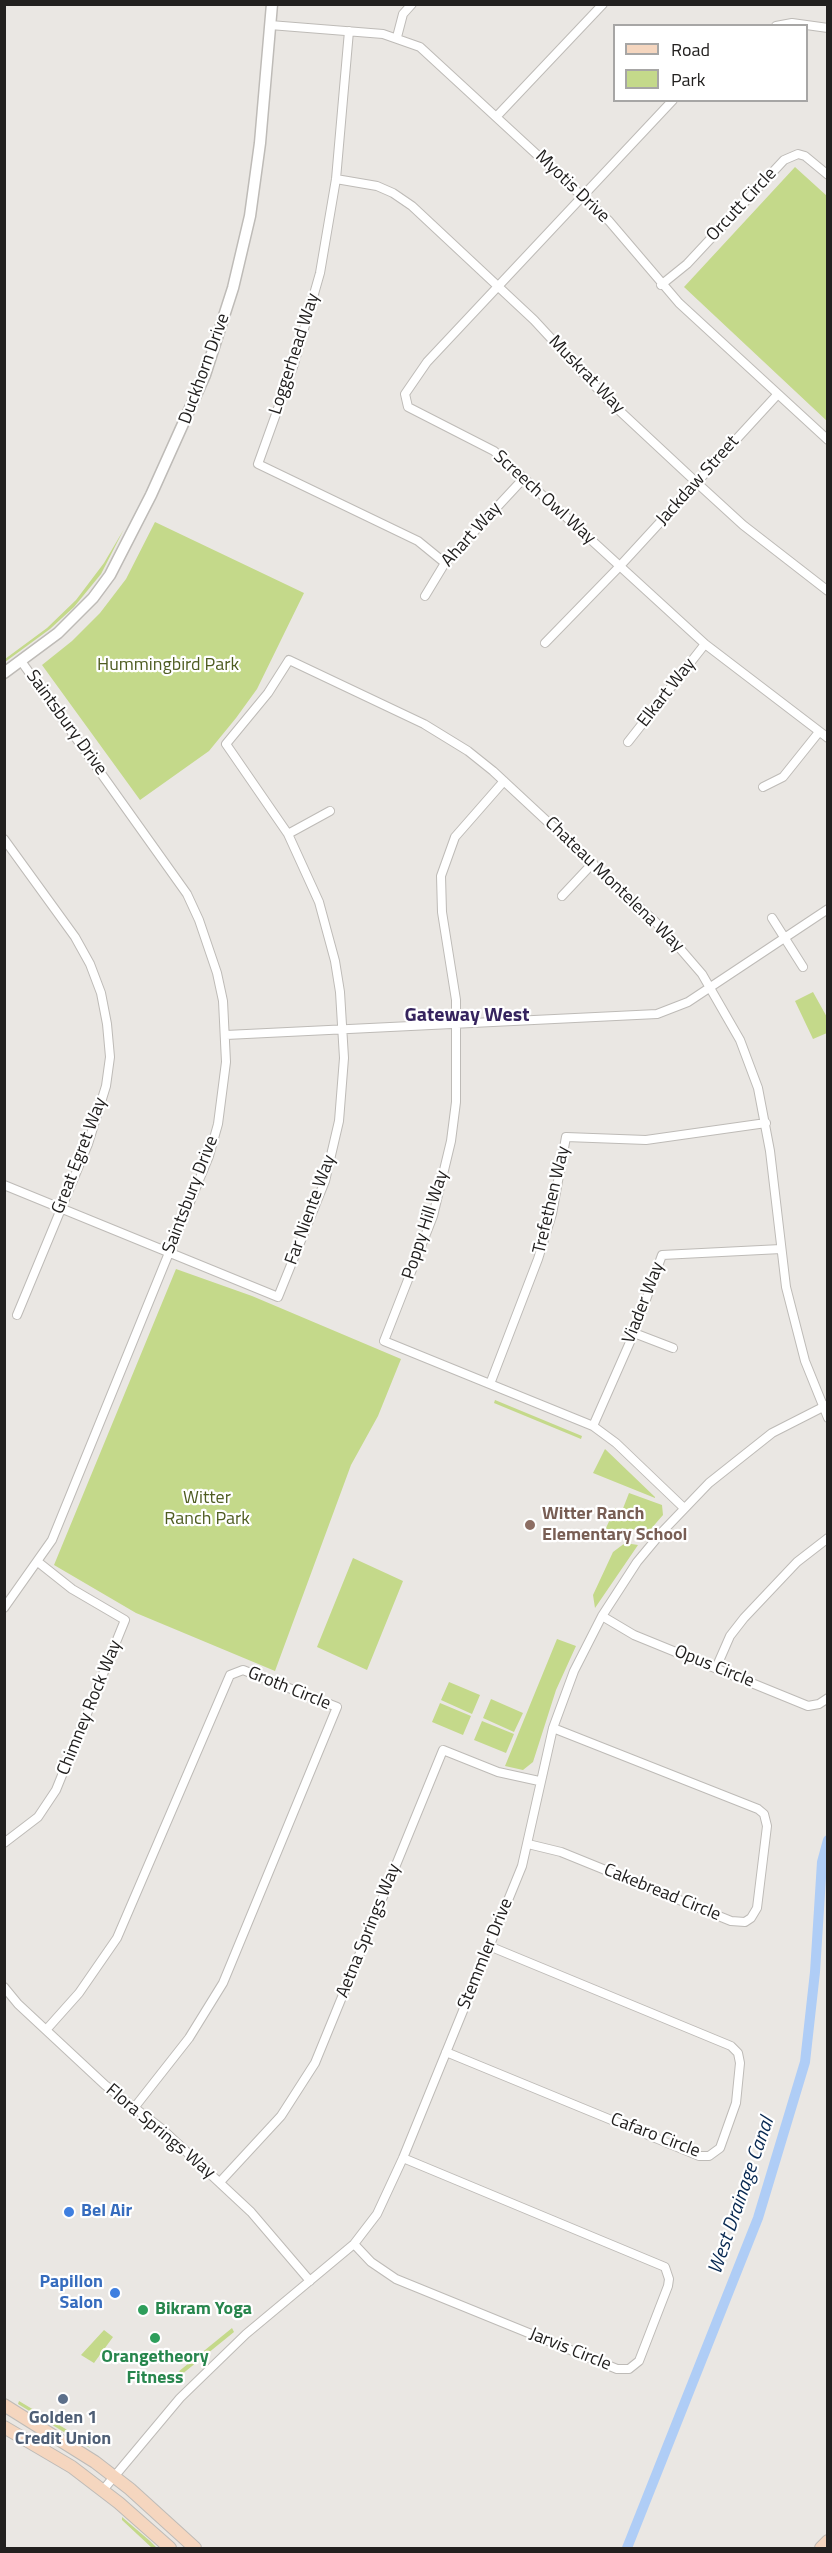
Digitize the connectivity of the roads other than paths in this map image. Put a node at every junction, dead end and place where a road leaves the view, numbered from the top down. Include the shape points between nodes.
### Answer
1 (272, 4) edge
2 (412, 4) edge
3 (603, 4) edge
4 (270, 25) junction
5 (808, 25) edge
6 (828, 28) edge
7 (349, 31) junction
8 (397, 37) junction
9 (671, 102) edge
10 (496, 116) junction
11 (828, 175) edge
12 (336, 179) junction
13 (582, 196) junction
14 (661, 285) junction
15 (498, 286) junction
16 (777, 395) junction
17 (828, 440) edge
18 (524, 478) junction
19 (696, 482) junction
20 (445, 563) junction
21 (619, 567) junction
22 (828, 591) edge
23 (425, 596) dead end
24 (545, 643) dead end
25 (705, 644) junction
26 (289, 660) joint
27 (21, 661) junction
28 (4, 673) edge
29 (819, 732) junction
30 (828, 738) edge
31 (628, 742) dead end
32 (504, 781) junction
33 (763, 787) dead end
34 (330, 811) dead end
35 (288, 834) junction
36 (4, 839) edge
37 (592, 863) junction
38 (562, 896) dead end
39 (828, 909) edge
40 (772, 918) dead end
41 (786, 937) junction
42 (803, 967) dead end
43 (711, 987) junction
44 (458, 1025) junction
45 (343, 1030) junction
46 (226, 1035) junction
47 (766, 1123) junction
48 (4, 1185) edge
49 (61, 1208) junction
50 (781, 1250) junction
51 (170, 1253) junction
52 (17, 1315) dead end
53 (634, 1333) junction
54 (673, 1348) dead end
55 (490, 1384) junction
56 (825, 1406) edge
57 (828, 1418) edge
58 (593, 1426) junction
59 (684, 1508) junction
60 (828, 1538) edge
61 (38, 1562) junction
62 (4, 1608) edge
63 (602, 1616) junction
64 (716, 1668) junction
65 (828, 1698) edge
66 (553, 1728) junction
67 (539, 1781) junction
68 (4, 1843) edge
69 (528, 1844) junction
70 (489, 1946) junction
71 (4, 1987) edge
72 (45, 2030) junction
73 (446, 2052) junction
74 (134, 2108) junction
75 (403, 2158) junction
76 (220, 2182) junction
77 (354, 2244) junction
78 (310, 2282) junction
79 (4, 2405) edge
80 (4, 2427) edge
81 (115, 2477) junction
82 (103, 2490) junction
83 (828, 2541) edge
84 (170, 2548) edge
85 (195, 2548) edge
86 (821, 2548) edge

1 - 4 street, Duckhorn Drive
2 - 8 street via 403,14
3 - 10 street
4 - 7 street, Myotis Drive
4 - 27 street, Duckhorn Drive via 250,216 231,296 205,375 152,495 110,575 80,613
5 - 6 street
7 - 8 street, Myotis Drive
7 - 12 street, Loggerhead Way
8 - 10 street, Myotis Drive via 434,58
9 - 13 street, Screech Owl Way
10 - 13 street, Myotis Drive
11 - 14 street, Orcutt Circle via 805,156 798,154 784,160 687,264
12 - 15 street, Muskrat Way via 377,186 403,199
12 - 20 street, Loggerhead Way via 310,309 258,464 418,541
13 - 14 street, Myotis Drive via 609,221
13 - 15 street, Screech Owl Way
14 - 16 street, Myotis Drive
15 - 18 street, Screech Owl Way via 427,362 405,394 408,407 494,451
15 - 19 street, Muskrat Way via 608,400
16 - 17 street, Myotis Drive
16 - 19 street, Jackdaw Street
18 - 20 street, Ahart Way
18 - 21 street, Screech Owl Way
19 - 21 street, Jackdaw Street
19 - 22 street, Muskrat Way via 743,525
20 - 23 street, Ahart Way
21 - 24 street, Jackdaw Street
21 - 25 street, Screech Owl Way
25 - 29 street, Screech Owl Way
25 - 31 street, Elkart Way
26 - 32 street, Chateau Montelena Way via 431,728 468,751
26 - 35 street, Far Niente Way via 226,744
27 - 28 street, Duckhorn Drive
27 - 46 street, Saintsbury Drive via 187,894 217,973
29 - 30 street, Screech Owl Way
29 - 33 street via 783,777
32 - 37 street, Chateau Montelena Way
32 - 44 street, Poppy Hill Way via 455,837 441,876 442,912 452,961
34 - 35 street
35 - 45 street, Far Niente Way via 328,931
36 - 49 street, Great Egret Way via 90,963 107,1024 110,1057 104,1094
37 - 38 street
37 - 43 street, Chateau Montelena Way via 664,930
39 - 41 street
40 - 41 street
41 - 42 street
41 - 43 street
43 - 44 street via 680,1005 649,1015
43 - 47 street, Chateau Montelena Way via 743,1048
44 - 45 street
44 - 55 street, Poppy Hill Way via 456,1102 443,1179 420,1253 384,1341
45 - 46 street
45 - 51 street, Far Niente Way via 343,1090 333,1151 314,1210 278,1297
46 - 51 street, Saintsbury Drive via 218,1124
47 - 50 street, Chateau Montelena Way
47 - 55 street, Trefethen Way via 646,1140 566,1137 552,1214
48 - 49 street, Far Niente Way
49 - 51 street, Far Niente Way
49 - 52 street, Great Egret Way
50 - 53 street, Viader Way via 662,1255
50 - 56 street, Chateau Montelena Way via 794,1325
51 - 61 street, Saintsbury Drive via 52,1540
53 - 54 street
53 - 58 street, Viader Way
55 - 58 street, Poppy Hill Way
56 - 57 street
56 - 59 street, Stemmler Drive via 772,1433 731,1464
58 - 59 street, Poppy Hill Way
59 - 63 street, Stemmler Drive via 637,1562
60 - 64 street via 797,1562 744,1618 730,1636
61 - 62 street, Saintsbury Drive
61 - 68 street, Chimney Rock Way via 72,1589 126,1620 56,1790 38,1817
63 - 64 street, Opus Circle via 634,1635
63 - 66 street, Stemmler Drive via 574,1671
64 - 65 street, Opus Circle via 808,1706
66 - 67 street, Stemmler Drive
66 - 69 street, Cakebread Circle via 764,1814 767,1826 757,1908 745,1922 731,1921 561,1852
67 - 69 street, Stemmler Drive
67 - 76 street, Aetna Springs Way via 498,1772 443,1750 311,2072 281,2116
69 - 70 street, Stemmler Drive
70 - 73 street, Stemmler Drive
70 - 73 street, Cafaro Circle via 731,2046 740,2057 739,2073 732,2118 720,2148 709,2156 699,2156
71 - 72 street, Flora Springs Way
72 - 74 street, Flora Springs Way
72 - 74 street, Groth Circle via 79,1993 117,1938 230,1675 243,1670 338,1707 223,1983 189,2038
73 - 75 street, Stemmler Drive
74 - 76 street, Flora Springs Way
75 - 77 street, Stemmler Drive via 377,2214
75 - 77 street, Jarvis Circle via 665,2267 668,2286 639,2361 629,2369 617,2369 396,2279
76 - 78 street, Flora Springs Way
77 - 78 street, Stemmler Drive
78 - 81 street, Stemmler Drive via 246,2334 180,2398
79 - 81 main road
80 - 82 main road
81 - 82 street, Stemmler Drive
81 - 85 main road
82 - 84 main road
83 - 86 main road

